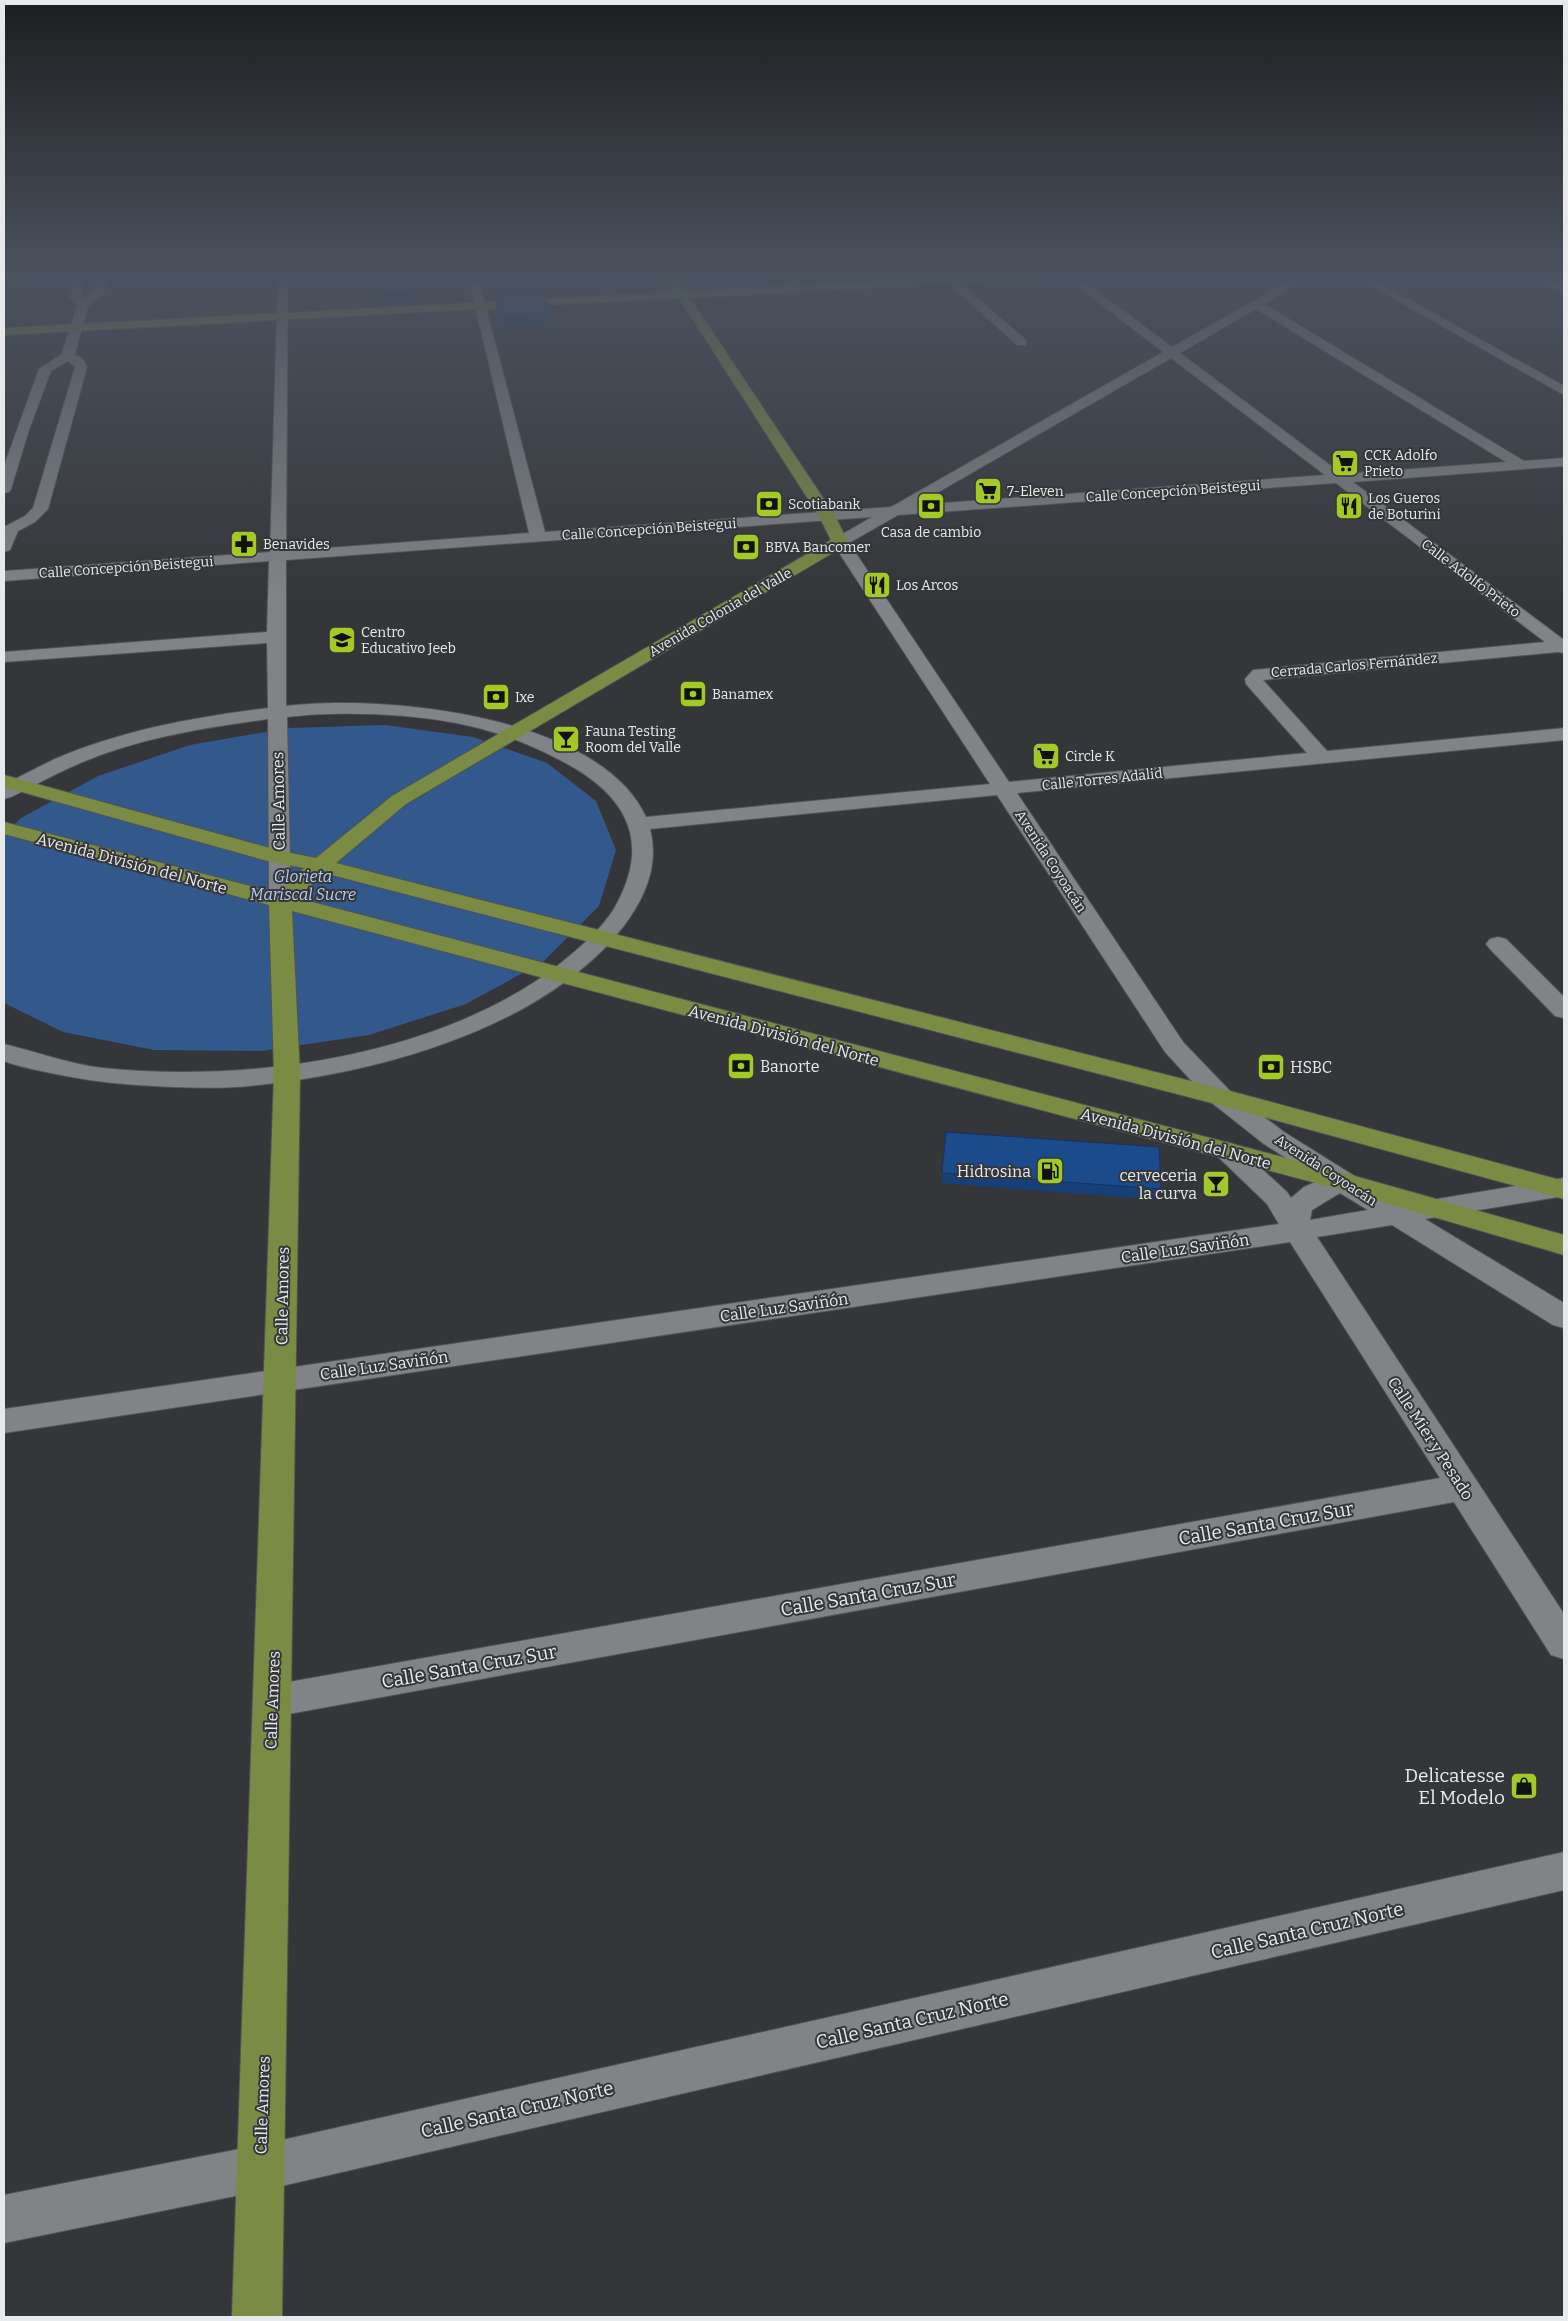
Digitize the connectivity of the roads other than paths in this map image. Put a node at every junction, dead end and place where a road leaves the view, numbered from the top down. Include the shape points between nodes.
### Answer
1 (40, 382) edge
2 (77, 382) edge
3 (281, 382) edge
4 (499, 382) edge
5 (740, 382) edge
6 (1118, 382) edge
7 (1211, 382) edge
8 (1384, 382) edge
9 (1548, 382) edge
10 (1564, 391) edge
11 (64, 428) junction
12 (22, 430) junction
13 (1564, 462) edge
14 (1521, 466) junction
15 (1339, 479) junction
16 (4, 489) edge
17 (893, 511) junction
18 (827, 516) junction
19 (7, 526) edge
20 (538, 537) junction
21 (840, 542) junction
22 (4, 547) edge
23 (278, 556) junction
24 (4, 576) edge
25 (276, 637) junction
26 (1563, 647) edge
27 (4, 657) edge
28 (276, 712) junction
29 (517, 731) junction
30 (1564, 734) edge
31 (1322, 758) junction
32 (9, 786) edge
33 (1003, 788) junction
34 (639, 824) junction
35 (4, 828) edge
36 (279, 857) junction
37 (320, 866) junction
38 (280, 902) junction
39 (604, 939) junction
40 (1498, 944) dead end
41 (560, 976) junction
42 (1564, 1011) edge
43 (4, 1052) edge
44 (287, 1074) junction
45 (1221, 1097) junction
46 (1226, 1151) junction
47 (1341, 1181) junction
48 (1562, 1188) edge
49 (1434, 1209) junction
50 (1397, 1215) junction
51 (1298, 1231) junction
52 (1564, 1245) edge
53 (1564, 1317) edge
54 (281, 1380) junction
55 (4, 1421) edge
56 (1463, 1487) junction
57 (1564, 1644) edge
58 (272, 1701) junction
59 (1564, 1872) edge
60 (260, 2168) junction
61 (4, 2219) edge
62 (256, 2317) edge

1 - 12 street
2 - 11 street
3 - 23 street, Calle Amores
4 - 20 street
5 - 18 main road, Avenida Coyoacán
6 - 17 street, Avenida Colonia del Valle
7 - 15 street, Calle Adolfo Prieto
8 - 14 street
9 - 10 street
11 - 12 street
11 - 19 street via 40,509 30,519
12 - 16 street
13 - 14 street, Calle Concepción Beistegui
14 - 15 street, Calle Concepción Beistegui
15 - 17 street, Calle Concepción Beistegui
15 - 26 street, Calle Adolfo Prieto
17 - 18 street, Calle Concepción Beistegui
17 - 21 street, Avenida Colonia del Valle
18 - 20 street, Calle Concepción Beistegui
18 - 21 main road, Avenida Coyoacán
19 - 22 street
20 - 23 street, Calle Concepción Beistegui
21 - 29 main road, Avenida Colonia del Valle
21 - 33 street, Avenida Coyoacán
23 - 24 street, Calle Concepción Beistegui
23 - 25 street, Calle Amores
25 - 27 street
25 - 28 street, Calle Amores
26 - 31 street, Cerrada Carlos Fernández via 1259,674 1254,679 1255,684
28 - 29 street via 336,708 408,710 476,720
28 - 32 street via 231,717 144,736 63,763
28 - 36 street, Calle Amores
29 - 34 street via 568,752 608,780
29 - 37 main road, Avenida Colonia del Valle via 399,800
30 - 31 street, Calle Torres Adalid
31 - 33 street, Calle Torres Adalid
32 - 36 main road
33 - 34 street, Calle Torres Adalid
33 - 45 street, Avenida Coyoacán via 1174,1048
34 - 39 street via 643,860 633,898
35 - 38 main road, Avenida División del Norte
36 - 37 main road
36 - 38 street, Calle Amores
37 - 38 main road, Avenida Colonia del Valle
37 - 39 main road
38 - 41 main road, Avenida División del Norte
38 - 44 main road, Calle Amores
39 - 41 street
39 - 45 main road
40 - 42 street
41 - 44 street via 518,1002 438,1038 343,1064
41 - 46 main road, Avenida División del Norte
43 - 44 street via 97,1075 192,1081
44 - 54 main road, Calle Amores
45 - 47 street, Avenida Coyoacán via 1274,1138
45 - 48 main road
46 - 47 main road, Avenida División del Norte
46 - 51 street, Calle Mier y Pesado via 1278,1198
47 - 49 main road, Avenida División del Norte
47 - 50 street, Avenida Coyoacán
47 - 51 street via 1312,1195 1302,1204 1296,1214
48 - 49 street, Calle Luz Saviñón
49 - 50 street, Calle Luz Saviñón
49 - 52 main road, Avenida División del Norte
50 - 51 street, Calle Luz Saviñón
50 - 53 street, Avenida Coyoacán
51 - 54 street, Calle Luz Saviñón
51 - 56 street, Calle Mier y Pesado
54 - 55 street, Calle Luz Saviñón
54 - 58 main road, Calle Amores
56 - 57 street, Calle Mier y Pesado
56 - 58 street, Calle Santa Cruz Sur
58 - 60 main road, Calle Amores
59 - 60 street, Calle Santa Cruz Norte
60 - 61 street, Calle Santa Cruz Norte
60 - 62 main road, Calle Amores

